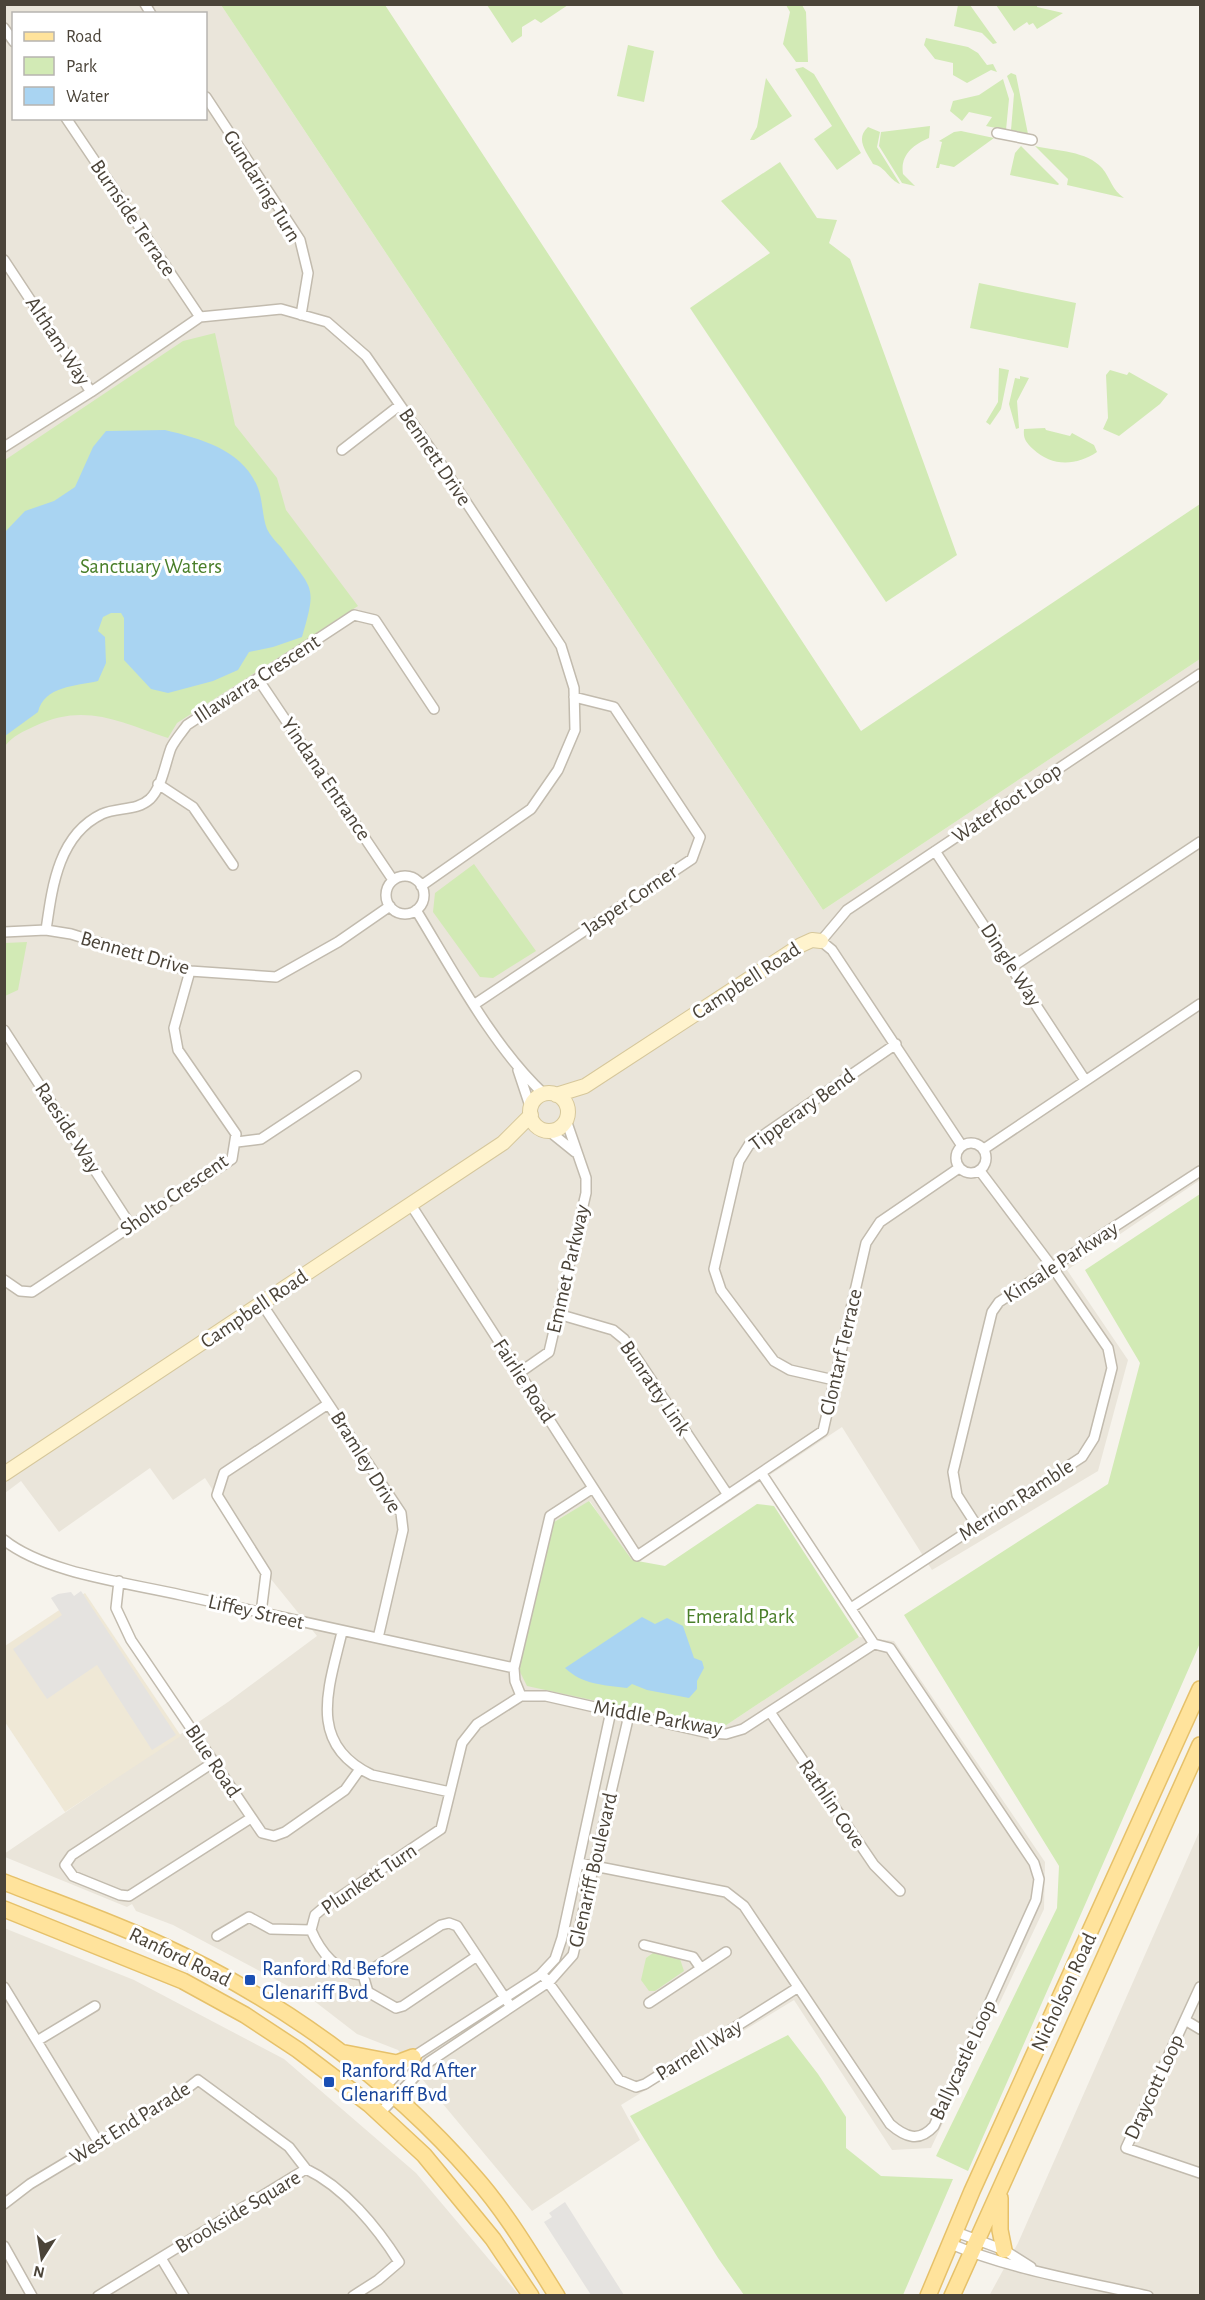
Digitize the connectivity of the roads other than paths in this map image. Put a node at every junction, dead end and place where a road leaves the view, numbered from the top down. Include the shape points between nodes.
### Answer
1 (207, 99) edge
2 (67, 120) edge
3 (997, 133) dead end
4 (1032, 140) dead end
5 (4, 260) edge
6 (301, 315) junction
7 (200, 317) junction
8 (91, 392) junction
9 (400, 405) junction
10 (4, 447) edge
11 (342, 450) dead end
12 (1200, 674) edge
13 (258, 679) junction
14 (574, 697) junction
15 (434, 709) dead end
16 (158, 784) junction
17 (1200, 842) edge
18 (935, 851) junction
19 (233, 865) dead end
20 (393, 880) junction
21 (421, 886) junction
22 (390, 906) junction
23 (416, 910) junction
24 (46, 930) junction
25 (4, 932) edge
26 (820, 941) junction
27 (1012, 967) junction
28 (190, 971) junction
29 (475, 1004) junction
30 (1200, 1004) edge
31 (4, 1030) edge
32 (896, 1044) junction
33 (517, 1068) junction
34 (356, 1076) dead end
35 (1085, 1080) junction
36 (585, 1086) junction
37 (550, 1095) junction
38 (531, 1112) junction
39 (567, 1115) junction
40 (546, 1130) junction
41 (237, 1142) junction
42 (503, 1143) junction
43 (962, 1146) junction
44 (984, 1149) junction
45 (575, 1152) junction
46 (959, 1167) junction
47 (980, 1171) junction
48 (1200, 1171) edge
49 (411, 1205) junction
50 (131, 1226) junction
51 (1053, 1268) junction
52 (4, 1280) edge
53 (262, 1304) junction
54 (558, 1314) junction
55 (519, 1373) junction
56 (834, 1380) junction
57 (328, 1404) junction
58 (5, 1474) edge
59 (762, 1474) junction
60 (592, 1488) junction
61 (728, 1495) junction
62 (977, 1526) junction
63 (4, 1540) edge
64 (637, 1556) joint
65 (119, 1581) junction
66 (851, 1608) junction
67 (261, 1613) junction
68 (342, 1632) junction
69 (378, 1638) junction
70 (874, 1644) junction
71 (514, 1668) junction
72 (1200, 1689) edge
73 (521, 1696) junction
74 (611, 1711) junction
75 (770, 1712) junction
76 (629, 1715) junction
77 (1200, 1745) edge
78 (214, 1762) junction
79 (360, 1769) junction
80 (450, 1792) junction
81 (250, 1818) junction
82 (579, 1863) junction
83 (595, 1866) junction
84 (4, 1882) edge
85 (900, 1891) dead end
86 (4, 1909) edge
87 (311, 1930) junction
88 (217, 1936) dead end
89 (644, 1945) dead end
90 (726, 1952) dead end
91 (477, 1956) junction
92 (700, 1967) junction
93 (540, 1974) junction
94 (363, 1975) junction
95 (550, 1982) junction
96 (4, 1987) edge
97 (1200, 1987) edge
98 (797, 1988) junction
99 (505, 1997) junction
100 (649, 2003) dead end
101 (95, 2006) dead end
102 (511, 2007) junction
103 (1185, 2020) junction
104 (1200, 2029) edge
105 (37, 2041) junction
106 (342, 2053) junction
107 (413, 2057) junction
108 (390, 2092) junction
109 (374, 2109) junction
110 (99, 2143) junction
111 (306, 2169) junction
112 (1200, 2173) edge
113 (1001, 2189) junction
114 (4, 2204) edge
115 (953, 2238) junction
116 (4, 2246) edge
117 (974, 2247) junction
118 (1004, 2250) junction
119 (161, 2258) junction
120 (1033, 2268) junction
121 (32, 2295) edge
122 (98, 2295) edge
123 (184, 2295) edge
124 (353, 2295) edge
125 (531, 2295) edge
126 (557, 2295) edge
127 (928, 2295) edge
128 (952, 2295) edge
129 (1148, 2295) edge

1 - 6 street, Gundaring Turn via 300,240 308,273
2 - 7 street, Burnside Terrace
3 - 4 street
5 - 8 street, Altham Way
6 - 7 street, Bennett Drive via 281,309
6 - 9 street, Bennett Drive via 327,322 366,356
7 - 8 street, Bennett Drive
8 - 10 street, Bennett Drive
9 - 11 street
9 - 14 street, Bennett Drive via 561,646
12 - 18 street, Waterfoot Loop
13 - 15 street, Illawarra Crescent via 354,615 375,620
13 - 16 street, Illawarra Crescent via 187,725 172,745
13 - 20 street, Yindana Entrance
14 - 21 street, Bennett Drive via 575,730 558,770 531,808
14 - 29 street, Jasper Corner via 614,707 700,837 692,859
16 - 19 street via 193,807
16 - 24 street, Illawarra Crescent via 152,797 141,806 100,815 74,836 57,870
17 - 27 street
18 - 26 street, Waterfoot Loop via 847,910
18 - 27 street, Dingle Way
20 - 21 street via 412,878
20 - 22 street via 386,896
21 - 23 street via 423,899
22 - 23 street via 404,914
22 - 28 street, Bennett Drive via 338,942 276,977
23 - 29 street
24 - 25 street, Bennett Drive
24 - 28 street, Bennett Drive
26 - 32 street, Campbell Road via 832,950
26 - 36 street, Campbell Road via 801,945
27 - 35 street, Dingle Way
28 - 41 street, Sholto Crescent via 174,1028 178,1050 236,1134
29 - 33 street
30 - 35 street
31 - 50 street, Raeside Way
32 - 43 street, Campbell Road
32 - 56 street, Tipperary Bend via 749,1145 739,1161 714,1269 721,1290 774,1361 790,1370
33 - 37 street
33 - 38 street
34 - 41 street via 261,1139
35 - 44 street
36 - 37 street, Campbell Road
36 - 39 street, Campbell Road
37 - 38 street, Campbell Road via 538,1097
37 - 39 street via 563,1099
38 - 40 street via 533,1121
38 - 42 street, Campbell Road
39 - 40 street, Campbell Road via 561,1127
39 - 45 street, Emmet Parkway
40 - 42 street, Campbell Road
40 - 45 street, Emmet Parkway
41 - 50 street, Sholto Crescent via 232,1160
42 - 49 street, Campbell Road
43 - 44 street via 973,1143
43 - 46 street via 956,1156
44 - 47 street via 986,1161
45 - 54 street, Emmet Parkway via 586,1178 586,1193
46 - 47 street via 967,1173
46 - 56 street, Clontarf Terrace via 871,1232
47 - 51 street, Merrion Ramble
48 - 51 street, Kinsale Parkway
49 - 53 street, Campbell Road
49 - 55 street, Fairlie Road
50 - 52 street, Sholto Crescent via 33,1292 20,1291
51 - 62 street, Kinsale Parkway via 999,1302 987,1325 953,1472 957,1495
51 - 62 street, Merrion Ramble via 1111,1357 1112,1368 1094,1438 1082,1457
53 - 57 street, Bramley Drive
53 - 58 street, Campbell Road
54 - 55 street, Emmet Parkway via 549,1352
54 - 61 street, Bunratty Link via 613,1330 624,1339
55 - 60 street, Fairlie Road
56 - 59 street, Clontarf Terrace via 823,1431
57 - 67 street via 224,1473 217,1495 266,1573
57 - 69 street, Bramley Drive via 401,1513 403,1530
59 - 61 street, Clontarf Terrace
59 - 66 street
60 - 64 street, Fairlie Road
60 - 71 street via 550,1516
61 - 64 street, Clontarf Terrace
62 - 66 street, Merrion Ramble
63 - 65 street, Liffey Street via 40,1561
65 - 67 street, Liffey Street
65 - 78 street, Blue Road via 118,1616
66 - 70 street
67 - 68 street, Liffey Street
68 - 69 street, Liffey Street
68 - 79 street via 327,1697 326,1720 333,1740
69 - 71 street, Liffey Street
70 - 75 street, Middle Parkway
70 - 98 street, Ballycastle Loop via 890,1648 1034,1863 1038,1880 1036,1900 934,2126 919,2137 909,2137 890,2124
71 - 73 street
72 - 115 main road, Nicholson Road
73 - 74 street, Middle Parkway via 546,1696
73 - 80 street, Plunkett Turn via 468,1734 462,1743
74 - 76 street, Middle Parkway
74 - 82 street, Glenariff Boulevard
75 - 76 street, Middle Parkway via 743,1729 726,1734
75 - 85 street, Rathlin Cove via 874,1865
76 - 83 street, Glenariff Boulevard
77 - 113 main road, Nicholson Road
78 - 81 street, Blue Road
78 - 81 street via 72,1855 65,1865 67,1871 129,1896
79 - 80 street
79 - 81 street, Blue Road via 345,1790 285,1832 274,1836 262,1833
80 - 87 street, Plunkett Turn via 441,1829 322,1909 315,1915
82 - 83 street, Ballycastle Loop
82 - 93 street, Glenariff Boulevard via 555,1959
83 - 95 street, Glenariff Boulevard via 573,1955
83 - 98 street, Ballycastle Loop via 726,1892 744,1906
84 - 106 main road, Ranford Road via 178,1953 276,2006
86 - 109 main road, Ranford Road via 193,1987 245,2015
87 - 88 street via 271,1929 249,1917
87 - 94 street, Plunkett Turn via 332,1962 348,1973
89 - 92 street via 693,1957
90 - 92 street
91 - 94 street via 403,2006 396,2007 368,1992
91 - 94 street via 458,1926 449,1923
91 - 99 street
92 - 100 street
93 - 95 street, Parnell Way
93 - 99 street, Glenariff Boulevard
95 - 98 street, Parnell Way via 619,2080 636,2087
95 - 102 street, Glenariff Boulevard
96 - 105 street
97 - 103 street, Draycott Loop
99 - 102 street
99 - 107 street, Glenariff Boulevard
101 - 105 street
102 - 108 street, Glenariff Boulevard
103 - 104 street, Draycott Loop
103 - 112 street, Draycott Loop via 1126,2148
105 - 110 street
106 - 107 main road via 397,2063
106 - 108 main road, Ranford Road
107 - 108 street, Glenariff Boulevard
108 - 109 street, Glenariff Boulevard
108 - 109 street, Glenariff Boulevard
108 - 126 main road, Ranford Road via 475,2177
109 - 125 main road, Ranford Road via 424,2155 493,2239
110 - 111 street, West End Parade via 198,2080 289,2147
110 - 114 street, West End Parade
111 - 119 street, Brookside Square
111 - 124 street, Brookside Square via 327,2179 384,2239 399,2262
113 - 117 main road, Nicholson Road
113 - 118 main road via 999,2230
115 - 117 street
115 - 117 street
115 - 127 main road, Nicholson Road
116 - 121 street
117 - 118 street
117 - 120 street via 1011,2266
117 - 128 main road, Nicholson Road
118 - 120 street
119 - 122 street, Brookside Square
119 - 123 street, Brookside Square
120 - 129 street

